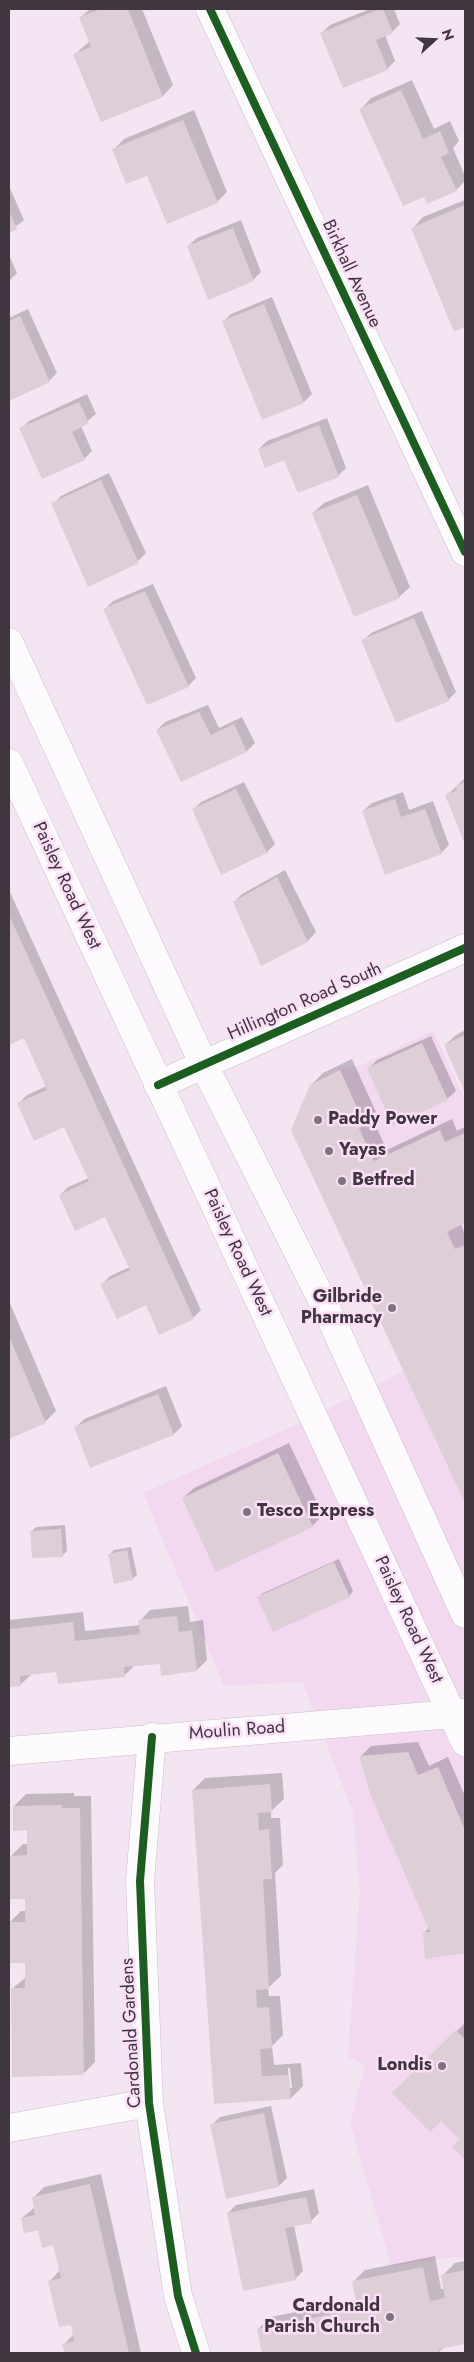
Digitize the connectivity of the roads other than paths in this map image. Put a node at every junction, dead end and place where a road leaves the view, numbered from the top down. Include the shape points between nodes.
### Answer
1 (210, 9) edge
2 (465, 552) edge
3 (9, 642) edge
4 (9, 763) edge
5 (465, 948) edge
6 (203, 1064) junction
7 (158, 1085) junction
8 (465, 1614) edge
9 (459, 1714) edge
10 (152, 1737) junction
11 (465, 1742) edge
12 (9, 1751) edge
13 (149, 2104) junction
14 (9, 2128) edge
15 (196, 2353) edge

1 - 2 street, Birkhall Avenue
3 - 6 street
4 - 7 street, Paisley Road West
5 - 6 street, Hillington Road South
6 - 7 street, Hillington Road South
6 - 8 street via 327,1310
7 - 9 street, Paisley Road West
9 - 10 street, Moulin Road
9 - 11 street, Paisley Road West
10 - 12 street, Moulin Road
10 - 13 street, Cardonald Gardens via 140,1881
13 - 14 street
13 - 15 street, Cardonald Gardens via 178,2296

